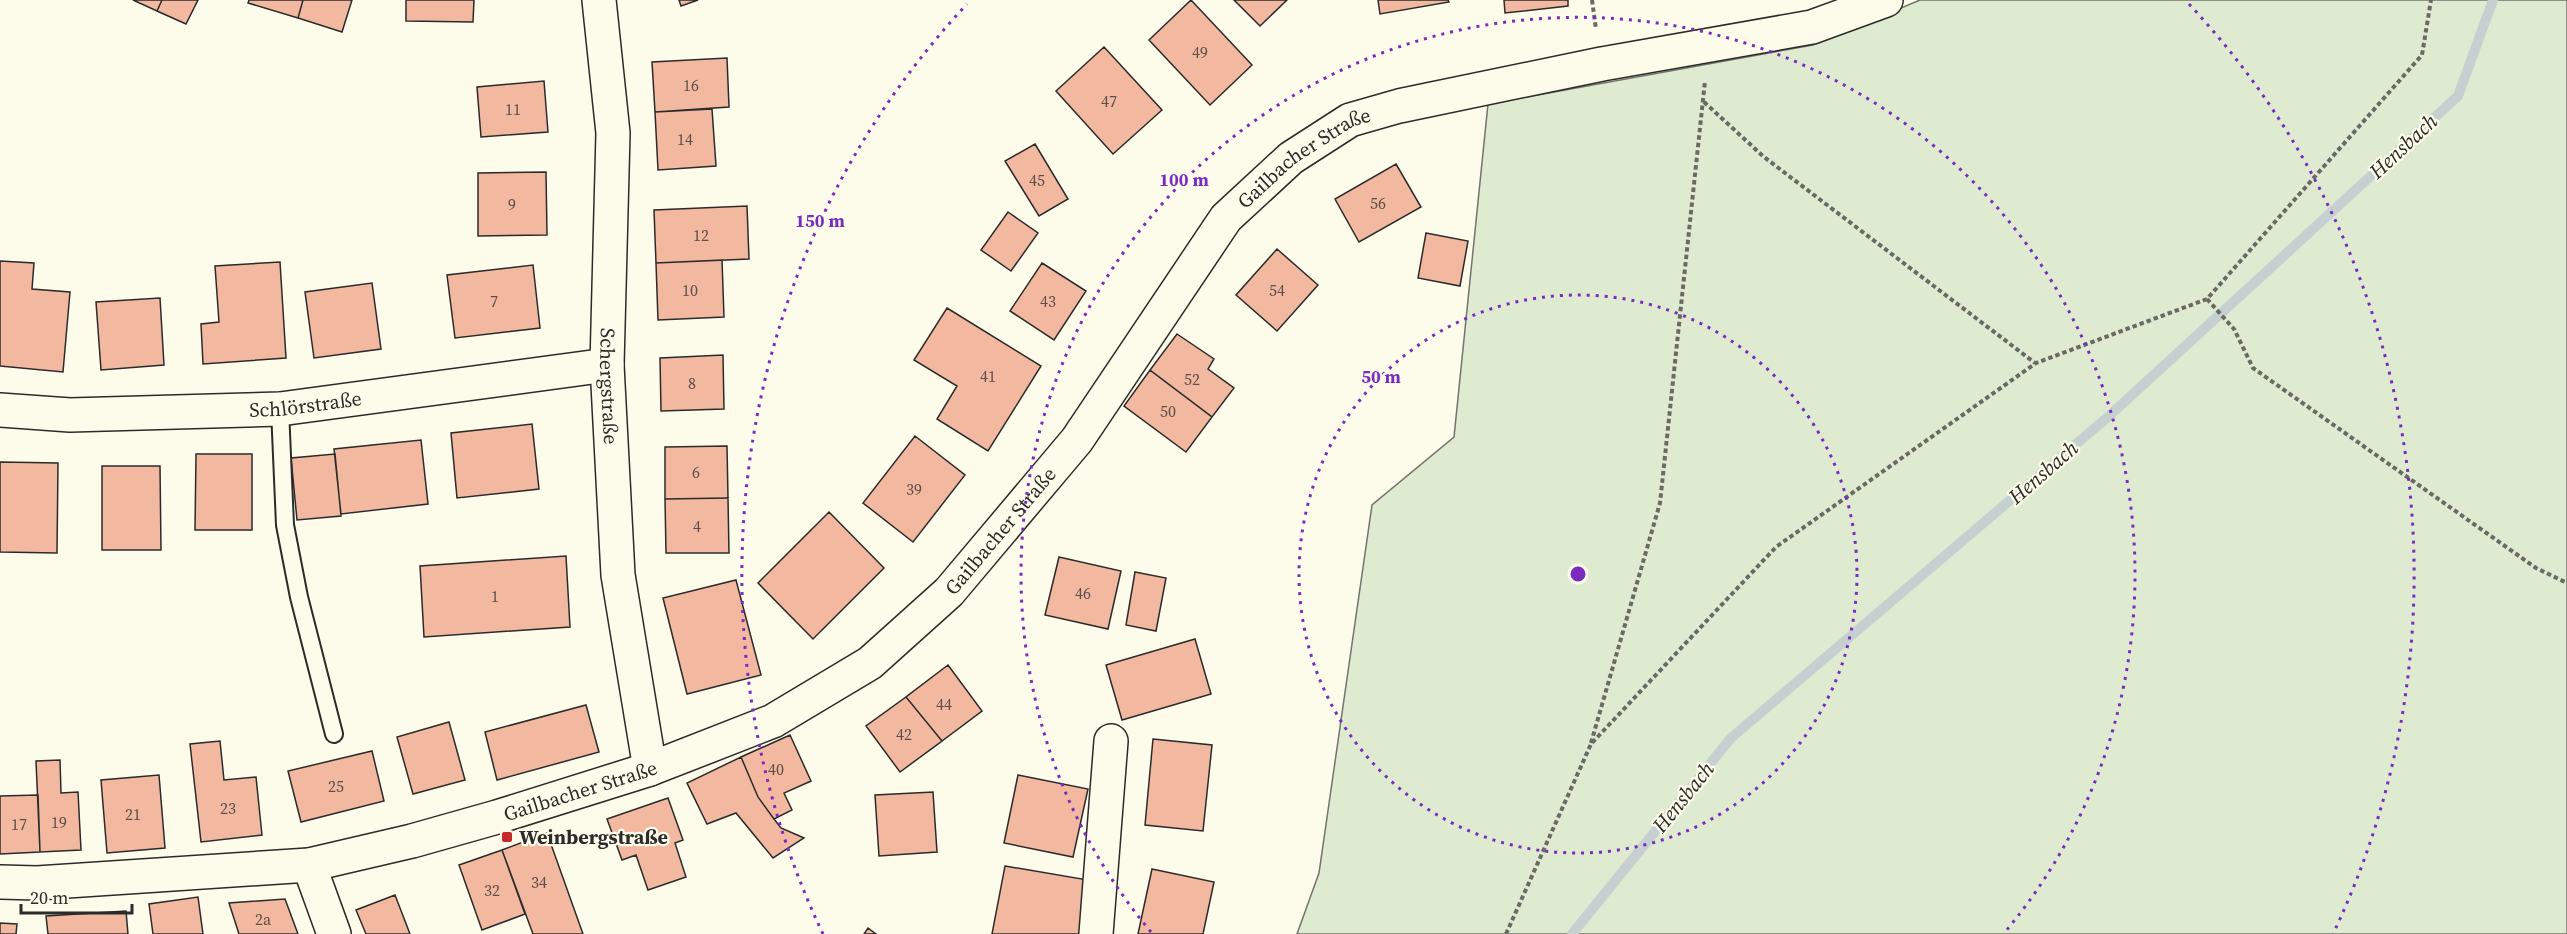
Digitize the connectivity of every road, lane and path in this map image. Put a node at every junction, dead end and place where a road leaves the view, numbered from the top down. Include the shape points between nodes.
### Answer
1 (599, 0) edge
2 (1592, 0) edge
3 (1886, 0) edge
4 (2431, 0) edge
5 (1598, 40) dead end
6 (1706, 46) junction
7 (1704, 102) junction
8 (2207, 299) junction
9 (2036, 363) junction
10 (607, 365) junction
11 (280, 409) junction
12 (0, 410) edge
13 (2567, 584) edge
14 (334, 734) dead end
15 (1111, 741) dead end
16 (1591, 744) junction
17 (650, 769) junction
18 (309, 866) junction
19 (0, 882) edge
20 (334, 934) edge
21 (1096, 934) edge
22 (1506, 934) edge

1 - 10 street, Schergstraße via 613,133
2 - 5 path
3 - 6 street, Gailbacher Straße via 1812,27
4 - 8 path via 2422,55
6 - 7 path
6 - 17 street, Gailbacher Straße via 1399,106 1350,120 1291,158 1226,218 1077,440 949,592 870,663 773,721
7 - 9 path via 1764,157
7 - 16 path via 1659,502
8 - 9 path
8 - 13 path via 2234,329 2253,368 2535,567
9 - 16 path via 1776,547
10 - 11 street, Schlörstraße
10 - 17 street, Schergstraße via 618,575
11 - 12 street, Schlörstraße via 70,415
11 - 14 lane via 285,525
15 - 21 street
16 - 22 path
17 - 18 street, Gailbacher Straße via 446,832
18 - 19 street, Gailbacher Straße via 37,884
18 - 20 street

